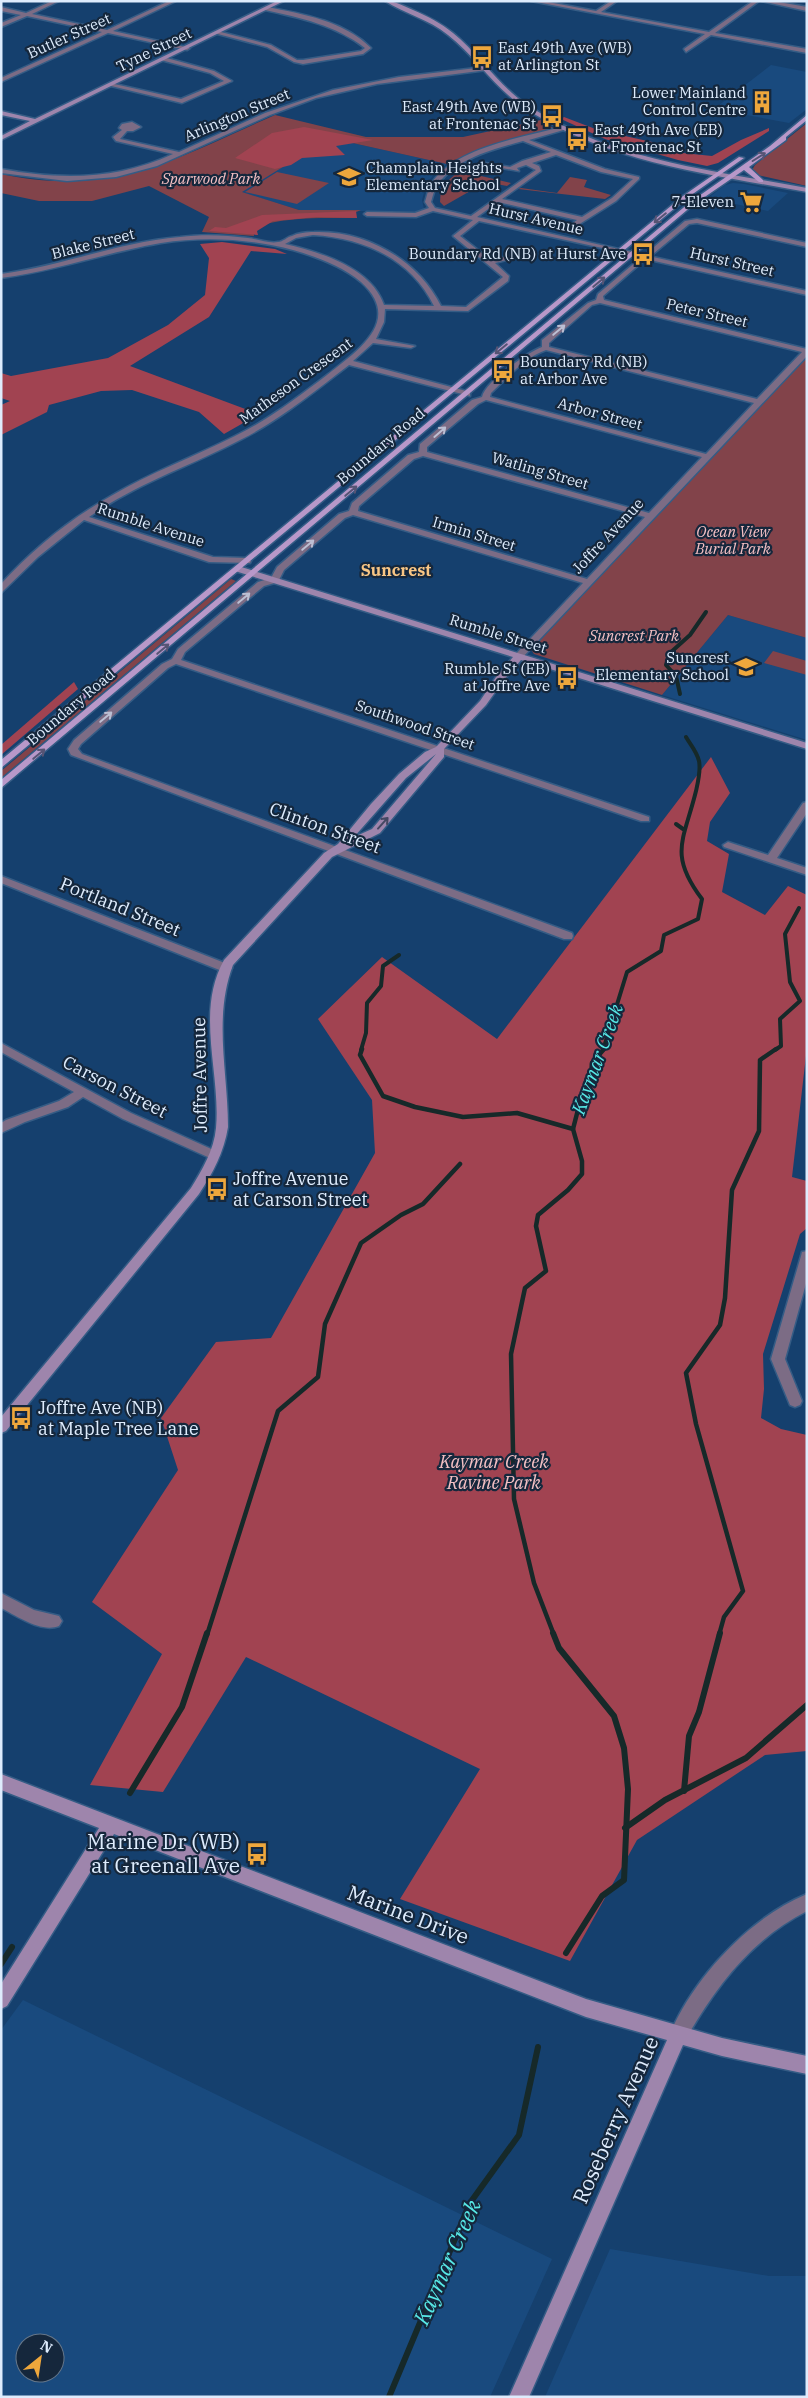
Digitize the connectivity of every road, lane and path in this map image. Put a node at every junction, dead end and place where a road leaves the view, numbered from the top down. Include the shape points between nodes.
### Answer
1 (57, 1) edge
2 (174, 1) edge
3 (282, 1) edge
4 (386, 1) edge
5 (533, 1) edge
6 (615, 1) edge
7 (758, 1) edge
8 (763, 1) edge
9 (1, 9) edge
10 (267, 9) junction
11 (807, 9) edge
12 (596, 13) junction
13 (26, 14) junction
14 (1, 25) edge
15 (108, 32) junction
16 (217, 33) junction
17 (710, 34) junction
18 (187, 48) junction
19 (686, 50) dead end
20 (807, 51) edge
21 (163, 59) junction
22 (485, 69) junction
23 (1, 80) edge
24 (110, 85) junction
25 (1, 113) edge
26 (807, 117) edge
27 (36, 121) junction
28 (565, 128) junction
29 (125, 130) dead end
30 (783, 137) junction
31 (1, 138) edge
32 (525, 140) junction
33 (762, 146) dead end
34 (555, 153) junction
35 (180, 154) junction
36 (747, 155) dead end
37 (524, 162) junction
38 (487, 164) dead end
39 (744, 166) junction
40 (509, 169) junction
41 (1, 171) edge
42 (614, 173) junction
43 (534, 174) junction
44 (716, 174) junction
45 (728, 177) junction
46 (613, 181) dead end
47 (762, 181) junction
48 (622, 183) dead end
49 (632, 185) junction
50 (807, 190) edge
51 (807, 195) edge
52 (496, 200) junction
53 (434, 209) junction
54 (367, 214) dead end
55 (594, 214) junction
56 (564, 215) junction
57 (475, 218) junction
58 (582, 219) junction
59 (570, 228) dead end
60 (278, 245) junction
61 (807, 245) edge
62 (620, 251) junction
63 (530, 253) dead end
64 (632, 254) junction
65 (650, 258) junction
66 (491, 262) junction
67 (1, 276) edge
68 (807, 294) edge
69 (600, 301) junction
70 (382, 306) junction
71 (438, 307) junction
72 (372, 341) junction
73 (411, 346) dead end
74 (546, 348) junction
75 (807, 351) edge
76 (348, 362) junction
77 (452, 390) junction
78 (467, 394) junction
79 (486, 398) junction
80 (758, 402) junction
81 (422, 453) junction
82 (706, 456) junction
83 (353, 512) junction
84 (650, 516) junction
85 (82, 517) junction
86 (212, 560) junction
87 (246, 562) junction
88 (234, 571) junction
89 (254, 573) junction
90 (275, 580) junction
91 (587, 582) junction
92 (1, 590) edge
93 (519, 656) junction
94 (176, 661) junction
95 (807, 746) edge
96 (440, 749) junction
97 (72, 751) joint
98 (1, 765) edge
99 (1, 785) edge
100 (807, 805) edge
101 (645, 819) dead end
102 (728, 845) dead end
103 (338, 849) junction
104 (770, 860) junction
105 (807, 872) edge
106 (1, 879) edge
107 (568, 936) dead end
108 (226, 968) junction
109 (1, 1047) edge
110 (82, 1092) junction
111 (1, 1129) edge
112 (214, 1155) junction
113 (807, 1256) edge
114 (795, 1401) dead end
115 (1, 1427) edge
116 (1, 1600) edge
117 (54, 1621) dead end
118 (1, 1782) edge
119 (109, 1826) junction
120 (807, 1902) edge
121 (1, 2000) edge
122 (678, 2036) junction
123 (807, 2065) edge
124 (519, 2397) edge

1 - 13 street
2 - 15 street, Butler Street
3 - 10 street, Tyne Street
4 - 22 street via 441,27
5 - 12 street
6 - 12 street
7 - 17 street
8 - 11 street
9 - 13 street
10 - 16 street, Tyne Street
10 - 16 street via 338,28 368,48 303,62 269,46
12 - 17 street
13 - 14 street
13 - 15 street
15 - 18 street
15 - 23 street, Butler Street
16 - 18 street, Tyne Street
17 - 19 street
17 - 20 street
18 - 21 street, Tyne Street
21 - 24 street, Tyne Street
21 - 24 street via 212,72 229,81 182,101
22 - 28 street via 523,105
22 - 35 street, Arlington Street via 400,78 330,93 264,116
24 - 27 street, Tyne Street
25 - 27 street
26 - 30 main road, Boundary Road
27 - 31 street, Tyne Street
28 - 32 street
28 - 44 street via 622,150
29 - 35 street via 117,134 118,140
30 - 33 main road, Boundary Road
39 -> 30 main road, Boundary Road via 776,146 784,140
32 - 34 street
32 - 53 street via 478,154 446,170 431,186 428,202
34 - 37 street
34 - 42 street
35 - 41 street, Arlington Street via 141,170 102,178 45,179
36 - 44 main road, Boundary Road
37 - 40 street
37 - 43 street via 537,167 539,170
38 - 40 street
39 - 45 main road, Boundary Road
39 - 47 main road
40 - 43 street
42 - 46 street via 609,178
42 - 49 street via 637,178
43 - 52 street
44 - 45 street
44 -> 62 main road, Boundary Road
45 - 47 street
45 - 51 street
45 - 64 main road, Boundary Road
47 - 50 street
48 - 49 street
49 - 55 street
52 - 56 street
52 - 57 street
53 - 54 street via 416,214
53 - 57 street, Hurst Avenue
55 - 56 street via 573,210
55 - 58 street
56 - 58 street
57 - 62 street, Hurst Avenue
57 - 66 street via 456,236
58 - 59 street
60 - 67 street, Blake Street via 191,237 158,241 56,267
60 - 70 street via 315,254 348,269 368,285
60 - 71 street via 297,235 322,233 347,237 376,248 404,263 422,279
61 - 65 street, Boundary Road via 691,221 650,253
62 - 64 street, Hurst Avenue
62 -> 77 main road, Boundary Road
63 - 66 street
78 -> 64 main road, Boundary Road
65 - 68 street, Hurst Street
65 - 69 street, Boundary Road via 640,261 600,295
66 - 71 street via 506,277 505,281 468,309
74 -> 69 street, Boundary Road via 545,342 590,304
69 - 75 street, Peter Street
70 - 71 street
70 - 72 street, Matheson Crescent via 382,321
72 - 73 street
72 - 76 street, Matheson Crescent
74 - 79 street, Boundary Road via 535,351 487,392
74 - 80 street
75 - 80 street, Joffre Avenue
76 - 77 street
76 - 85 street, Matheson Crescent via 255,429 130,488
77 - 78 street
77 - 87 main road, Boundary Road
89 -> 78 main road, Boundary Road
81 -> 79 street, Boundary Road via 424,446 475,402
79 - 82 street, Arbor Street
80 - 82 street, Joffre Avenue
81 - 83 street, Boundary Road via 411,456 355,505
81 - 84 street, Watling Street
82 - 84 street, Joffre Avenue
90 -> 83 street, Boundary Road via 280,569 342,516
83 - 91 street, Irmin Street
84 - 91 street, Joffre Avenue
85 - 86 street, Rumble Avenue
85 - 92 street, Matheson Crescent via 40,549
86 - 87 street, Rumble Avenue
86 - 88 street, Rumble Avenue
87 - 88 main road, Boundary Road
88 - 89 street, Rumble Street
88 - 98 main road, Boundary Road
89 - 90 street, Rumble Street
99 -> 89 main road, Boundary Road
90 - 93 street, Rumble Street
94 -> 90 street, Boundary Road via 181,651 262,584
91 - 93 street, Joffre Avenue
93 - 95 street, Rumble Street
93 - 96 street, Joffre Avenue via 483,703
94 - 96 street, Southwood Street
97 -> 94 street, Boundary Road via 77,742 165,666
96 - 101 street, Southwood Street
96 - 103 street, Joffre Avenue via 430,751 410,770
103 -> 96 street, Joffre Avenue via 376,831 430,770 441,755
97 - 103 street, Clinton Street
100 - 104 street
102 - 104 street
103 - 107 street, Clinton Street
103 - 108 street, Joffre Avenue via 328,855 241,947
104 - 105 street
106 - 108 street, Portland Street
108 - 112 street, Joffre Avenue via 217,1003 222,1126
109 - 110 street, Carson Street
110 - 111 street via 72,1100 23,1117
110 - 112 street, Carson Street
112 - 115 street, Joffre Avenue via 195,1191
113 - 114 street via 778,1353
116 - 117 street via 31,1616
118 - 119 street, Marine Drive
119 - 121 street
119 - 122 street, Marine Drive via 523,1985
120 - 122 street, Roseberry Avenue via 771,1921 736,1952 707,1988
122 - 123 street, Marine Drive via 760,2057
122 - 124 street, Roseberry Avenue

